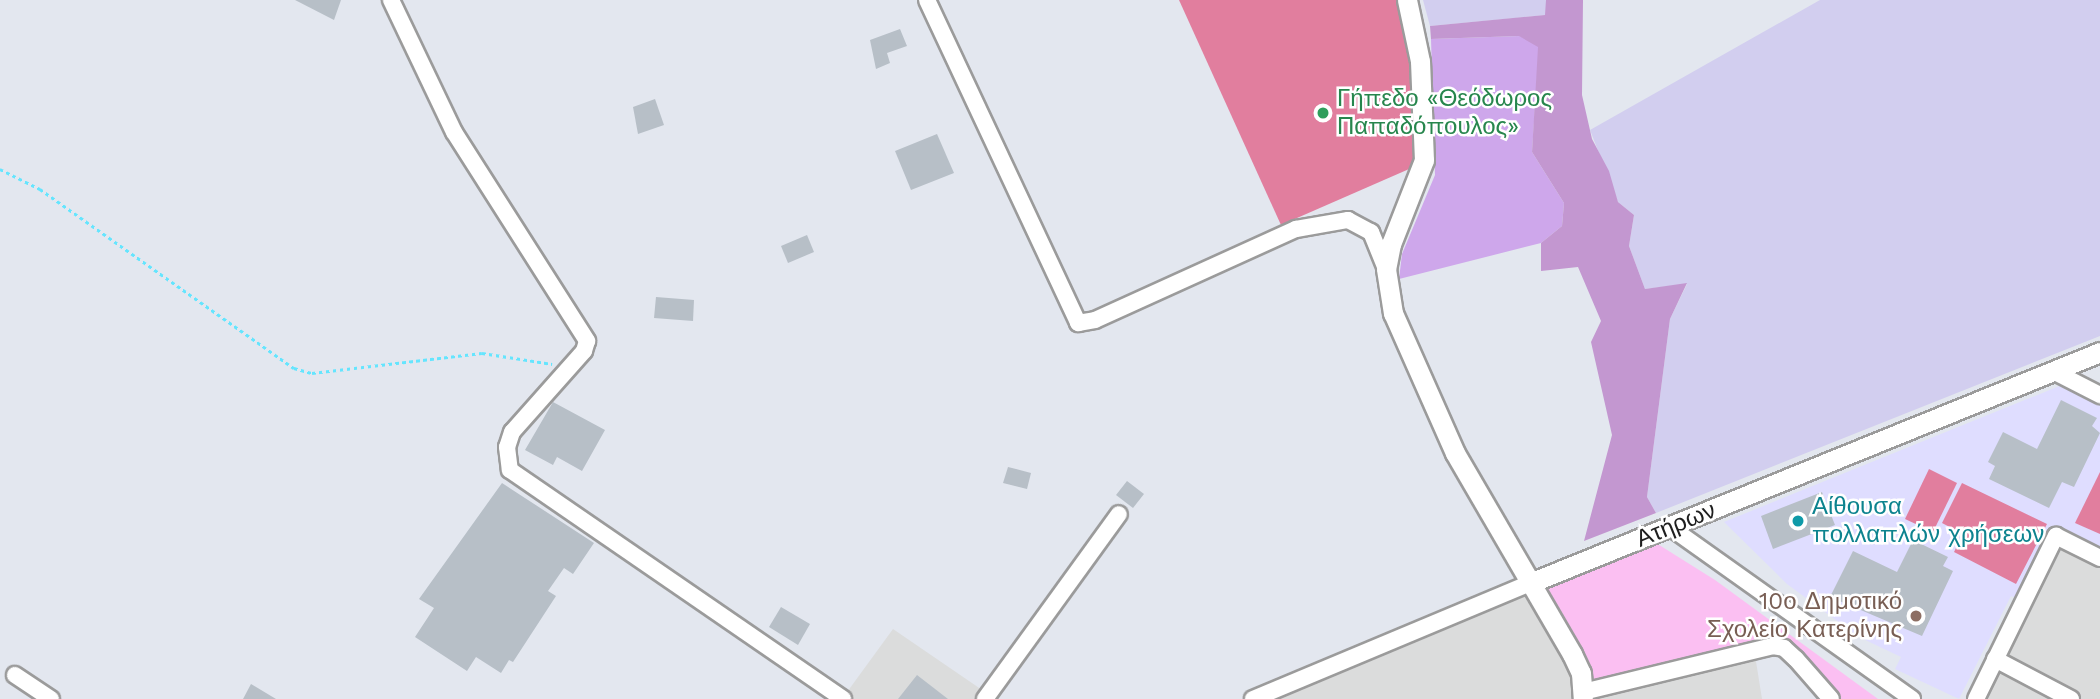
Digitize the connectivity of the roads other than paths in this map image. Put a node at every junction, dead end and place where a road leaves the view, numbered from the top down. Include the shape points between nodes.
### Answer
1 (391, 0) edge
2 (927, 0) edge
3 (1407, 0) edge
4 (1386, 269) junction
5 (2100, 352) edge
6 (2055, 372) junction
7 (2100, 395) edge
8 (1119, 514) dead end
9 (1670, 527) junction
10 (2100, 558) edge
11 (1530, 583) junction
12 (1995, 660) junction
13 (15, 675) dead end
14 (1583, 695) edge
15 (1259, 698) edge
16 (51, 699) edge
17 (844, 699) edge
18 (985, 699) edge
19 (1831, 699) edge
20 (1912, 699) edge
21 (1976, 699) edge
22 (2071, 699) edge

1 - 17 street via 454,132 584,332 584,351 512,432 507,446 510,470
2 - 4 street via 1078,323 1095,320 1296,229 1348,220 1371,232
3 - 4 street via 1420,61 1424,160
4 - 11 street via 1393,313 1455,453
5 - 6 street, Ατήρων
6 - 7 street
6 - 9 street, Ατήρων
8 - 18 street
9 - 11 street, Ατήρων
9 - 20 street
10 - 12 street via 2056,536
11 - 14 street via 1572,654
11 - 15 street, Ατήρων
12 - 21 street
12 - 22 street
13 - 16 street
14 - 19 street via 1773,646 1790,654

